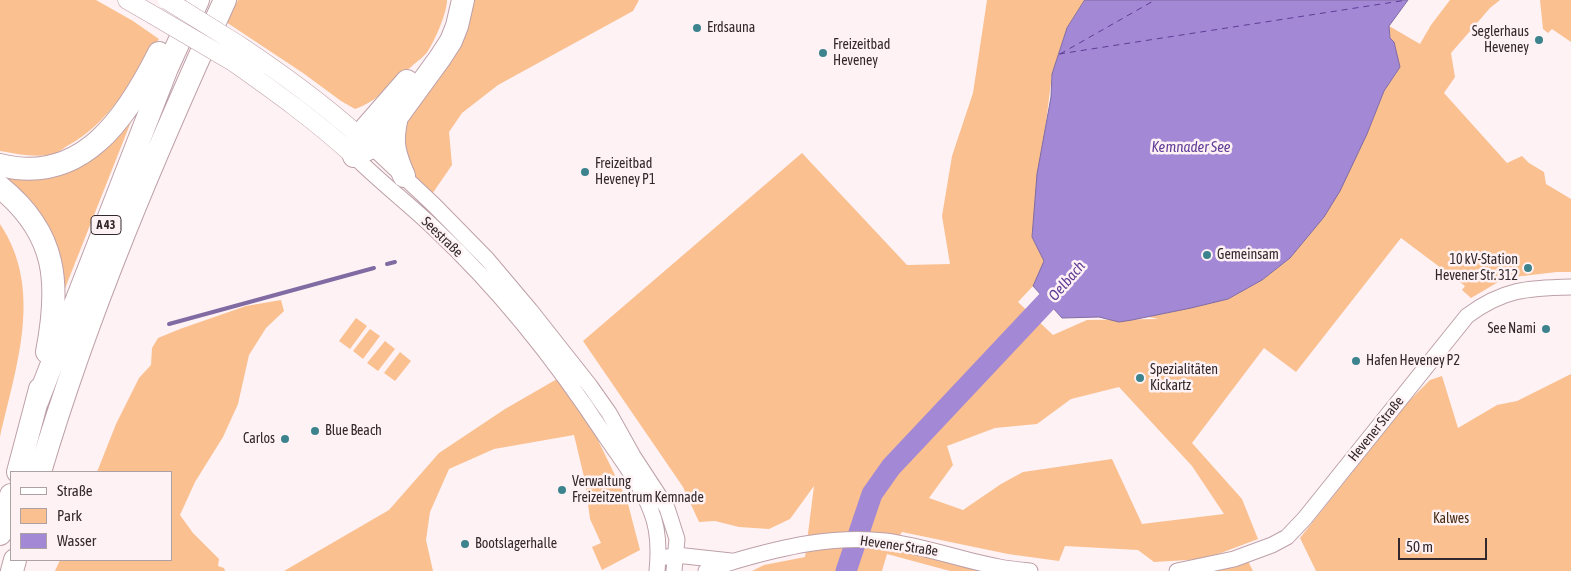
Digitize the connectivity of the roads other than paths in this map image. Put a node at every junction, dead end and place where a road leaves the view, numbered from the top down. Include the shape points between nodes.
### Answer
1 (127, 0) edge
2 (167, 0) edge
3 (185, 0) edge
4 (198, 0) edge
5 (225, 0) edge
6 (235, 0) edge
7 (450, 0) edge
8 (462, 0) edge
9 (397, 117) junction
10 (172, 118) junction
11 (362, 146) junction
12 (0, 165) edge
13 (404, 176) junction
14 (0, 186) edge
15 (1571, 287) edge
16 (37, 402) junction
17 (18, 471) edge
18 (40, 471) edge
19 (10, 499) edge
20 (0, 534) edge
21 (676, 555) junction
22 (737, 561) junction
23 (657, 565) edge
24 (674, 571) edge
25 (706, 571) edge
26 (1030, 571) edge
27 (1177, 571) edge

1 - 11 main road, Seestraße, bridge via 232,62 334,137
2 - 11 main road, Seestraße, bridge via 288,78 335,114
3 - 12 highway via 143,86 112,130 93,147 55,166 16,169
4 - 16 highway, A 43 via 167,68
5 - 10 highway, A 43
6 - 10 highway
7 - 11 highway via 443,29 431,52
8 - 9 highway via 451,41
9 - 11 highway
9 - 13 highway via 393,134 395,155
10 - 18 highway, A 43 via 89,325
11 - 13 street, Seestraße
11 - 23 street, Seestraße via 373,175 462,256 502,299 560,371 607,438 652,512
13 - 21 street, Seestraße via 505,280 590,386 667,508 677,539
14 - 16 highway via 32,220 47,247 54,281 54,305
15 - 27 street, Hevener Straße via 1521,290 1483,304 1467,316 1306,518 1287,537 1234,559
16 - 17 highway, A 43
19 - 20 highway
21 - 22 street
21 - 23 street
21 - 24 street, Seestraße
22 - 25 street, Hevener Straße
22 - 26 street, Hevener Straße via 789,547 830,541 872,540 928,549 1000,568
23 - 24 street

